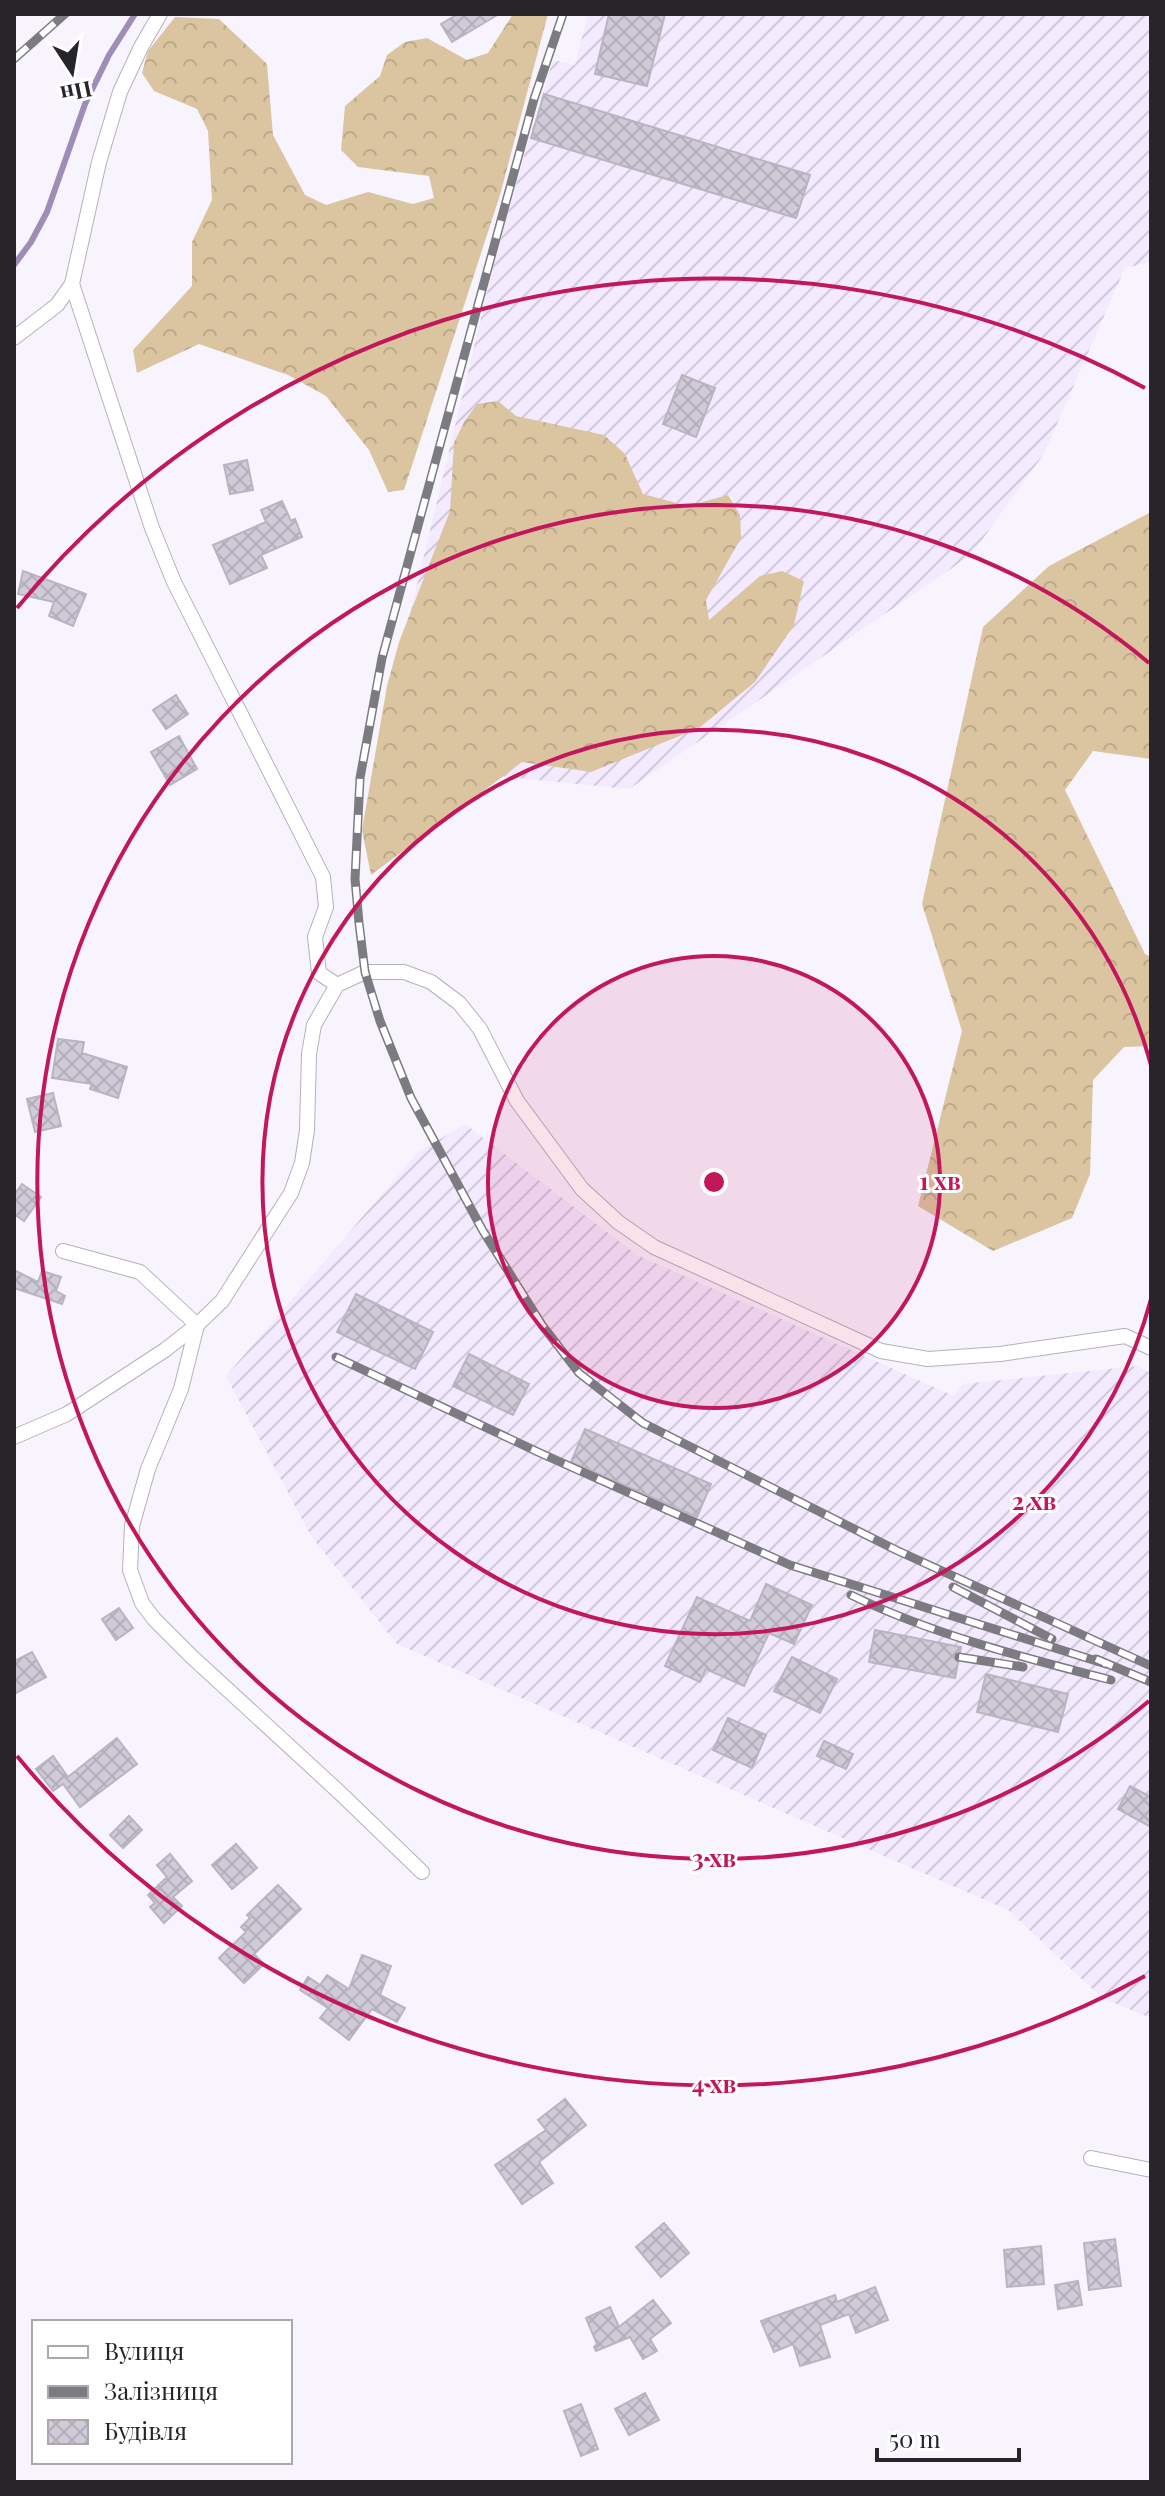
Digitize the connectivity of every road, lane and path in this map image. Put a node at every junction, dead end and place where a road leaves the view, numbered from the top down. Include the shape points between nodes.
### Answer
1 (160, 14) edge
2 (72, 284) junction
3 (14, 338) edge
4 (337, 985) junction
5 (63, 1251) dead end
6 (197, 1325) junction
7 (1151, 1348) edge
8 (14, 1437) edge
9 (422, 1872) dead end
10 (1091, 2158) dead end
11 (1151, 2170) edge

1 - 2 street via 120,92
2 - 3 street via 57,305
2 - 4 street via 174,582 323,877 326,907 315,937 316,959 319,973
4 - 6 street via 314,1025 307,1130 291,1193 222,1301
4 - 7 street via 365,972 404,972 431,982 459,1003 480,1029 517,1101 582,1189 618,1222 654,1247 881,1351 928,1359 1125,1336
5 - 6 street via 140,1272
6 - 8 street via 67,1414
6 - 9 street via 181,1389 148,1469 132,1526 130,1570 142,1603 191,1656
10 - 11 street

